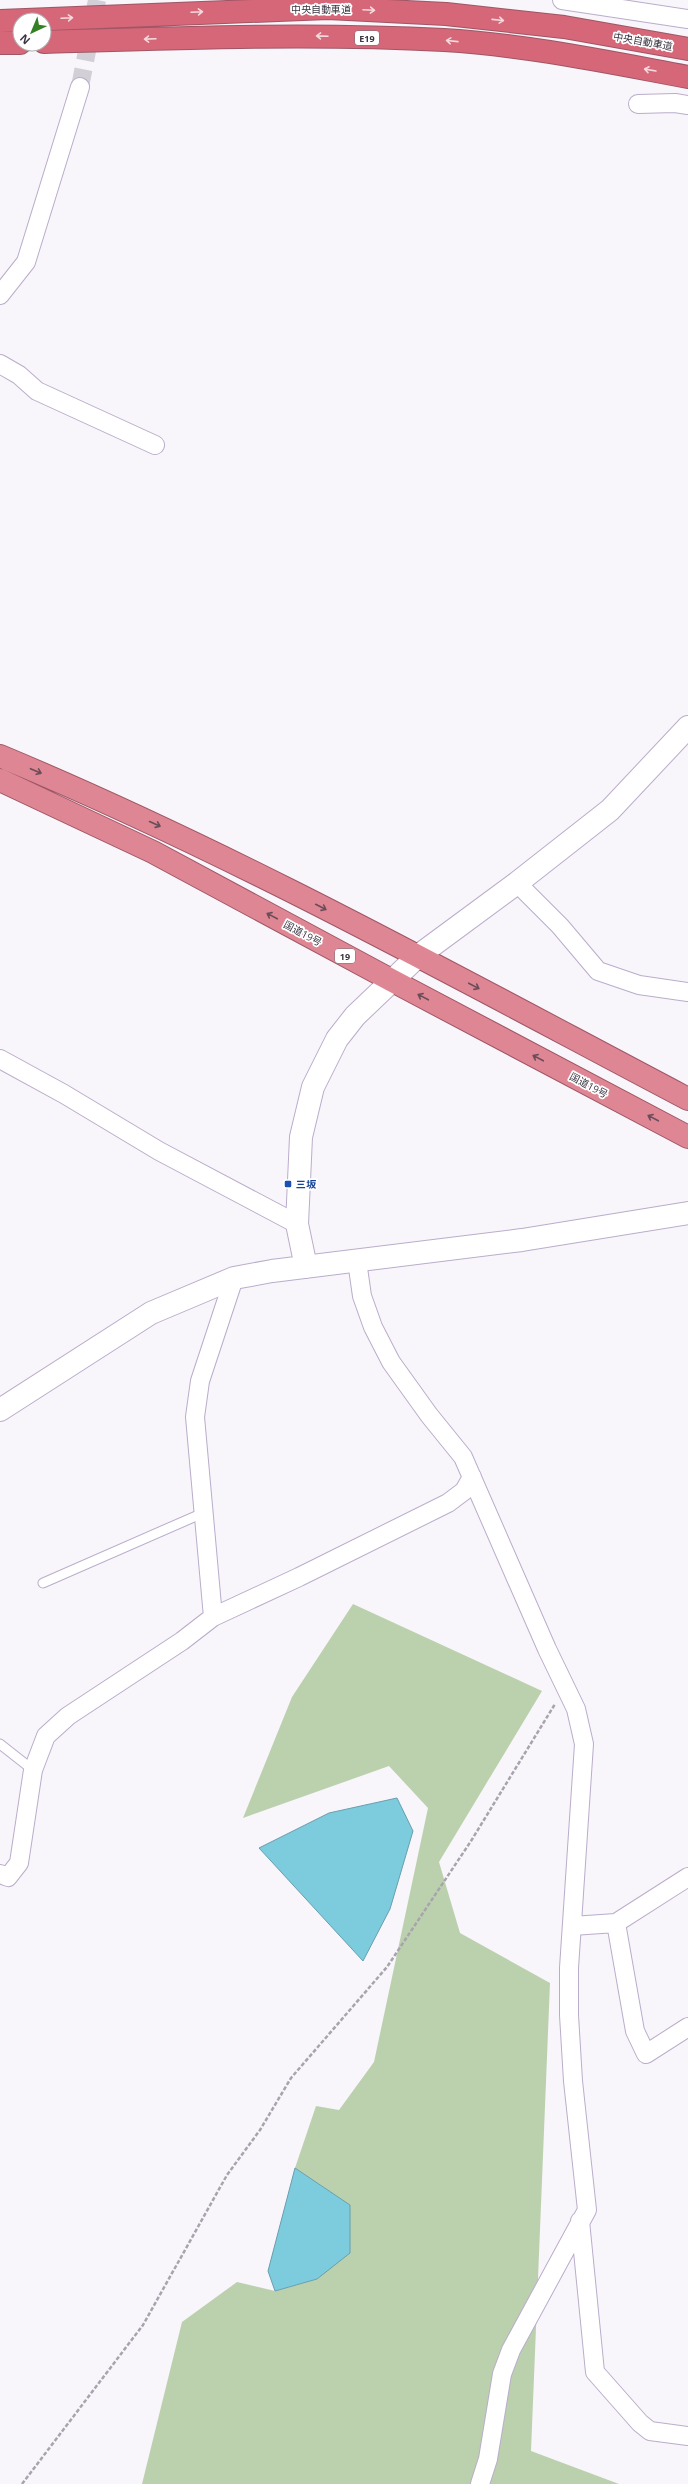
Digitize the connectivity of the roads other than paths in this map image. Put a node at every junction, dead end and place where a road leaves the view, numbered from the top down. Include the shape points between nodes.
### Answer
1 (562, 0) edge
2 (688, 19) edge
3 (0, 21) edge
4 (52, 42) edge
5 (12, 43) edge
6 (0, 44) edge
7 (688, 49) edge
8 (688, 77) edge
9 (80, 87) tunnel mouth
10 (638, 104) dead end
11 (688, 105) edge
12 (0, 295) edge
13 (0, 364) edge
14 (155, 444) dead end
15 (688, 727) edge
16 (0, 756) edge
17 (0, 780) edge
18 (517, 884) junction
19 (418, 956) junction
20 (391, 980) junction
21 (688, 992) edge
22 (0, 1059) edge
23 (688, 1099) edge
24 (688, 1137) edge
25 (688, 1213) edge
26 (297, 1224) junction
27 (357, 1261) junction
28 (306, 1267) junction
29 (234, 1278) junction
30 (0, 1410) edge
31 (472, 1477) junction
32 (203, 1513) junction
33 (43, 1583) dead end
34 (213, 1617) junction
35 (0, 1744) edge
36 (33, 1770) junction
37 (0, 1874) edge
38 (688, 1877) edge
39 (616, 1923) junction
40 (572, 1926) junction
41 (688, 2027) edge
42 (580, 2221) junction
43 (688, 2436) edge
44 (480, 2484) edge

1 - 2 street
3 -> 7 highway, 中央自動車道 via 328,8 470,16 564,27
8 -> 4 highway, E19 via 559,53 445,41 317,36
5 - 6 highway
9 - 12 street via 26,262
10 - 11 street
13 - 14 street via 19,375 37,391
15 - 18 street via 610,810
16 -> 19 highway via 185,838
20 -> 17 highway, 国道19号 / 19 via 153,852
18 - 19 street
18 - 21 street via 560,926 598,971 639,985
19 - 20 street
19 -> 23 highway
24 -> 20 highway, 国道19号 / 19
20 - 26 street via 355,1016 337,1039 313,1087 301,1137
22 - 26 street via 159,1151
25 - 27 street via 522,1240
26 - 28 street
27 - 28 street
27 - 31 street via 362,1296 391,1362 428,1415 462,1457
28 - 29 street
29 - 30 street via 151,1313
29 - 32 street via 200,1381 195,1417
31 - 34 street via 464,1491 448,1503
31 - 40 street via 576,1709 584,1744
32 - 33 lane
32 - 34 street
34 - 36 street via 182,1641 68,1716 46,1736
35 - 36 lane
36 - 37 street via 19,1863 8,1877
38 - 39 street
39 - 40 street
39 - 41 street via 635,2031 646,2054
40 - 42 street via 569,1968 573,2081 587,2210
42 - 43 street via 595,2372 650,2431
42 - 44 street via 511,2350 502,2374 488,2460

